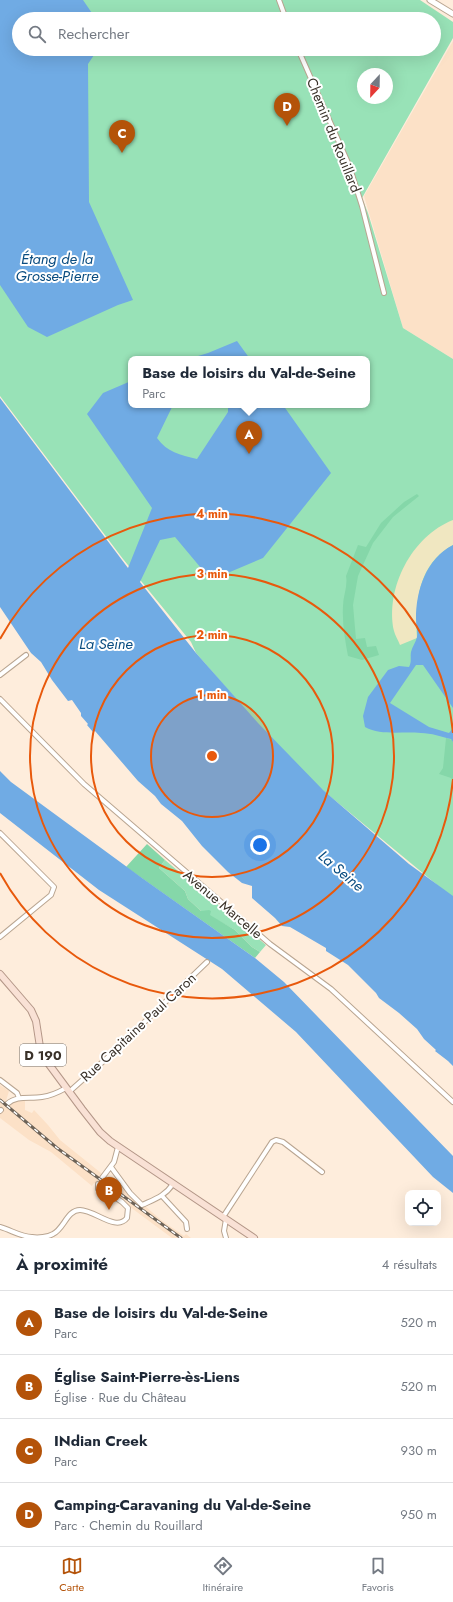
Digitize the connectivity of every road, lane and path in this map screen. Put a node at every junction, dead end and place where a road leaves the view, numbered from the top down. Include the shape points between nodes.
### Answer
1 (279, 0) edge
2 (430, 0) edge
3 (283, 12) edge
4 (453, 14) edge
5 (301, 56) edge
6 (384, 293) dead end
7 (26, 654) dead end
8 (0, 675) edge
9 (0, 699) edge
10 (0, 833) edge
11 (0, 937) edge
12 (207, 962) dead end
13 (0, 974) edge
14 (0, 1080) edge
15 (67, 1090) junction
16 (19, 1098) junction
17 (453, 1102) edge
18 (7, 1104) dead end
19 (118, 1148) junction
20 (111, 1167) junction
21 (322, 1172) dead end
22 (102, 1178) dead end
23 (98, 1184) dead end
24 (173, 1184) junction
25 (162, 1196) junction
26 (225, 1218) junction
27 (0, 1228) edge
28 (187, 1229) dead end
29 (226, 1238) edge
30 (254, 1238) edge

1 - 3 street
2 - 4 street
5 - 6 street, Chemin du Rouillard via 349,165
7 - 8 street
9 - 17 street, Avenue Marcelle via 84,784 270,944 331,989
10 - 11 street via 54,887 51,895
12 - 15 street, Rue Capitaine Paul Caron via 108,1058
13 - 15 main road, D 190 via 31,1010 45,1059
14 - 16 street via 17,1093
15 - 16 street, Rue Capitaine Paul Caron via 42,1097
15 - 19 main road, D 190 via 100,1132
16 - 18 street
19 - 20 street
19 - 24 main road, D 190
20 - 22 street
20 - 25 street via 142,1205
21 - 26 street via 283,1142 276,1140 272,1142
23 - 27 street via 98,1189 110,1194 128,1208 127,1218 122,1222 115,1223 92,1212 80,1210 72,1212 60,1229 53,1234 34,1238
24 - 25 street
24 - 26 main road, D 190
25 - 28 street via 186,1222
26 - 29 street
26 - 30 main road, D 190

